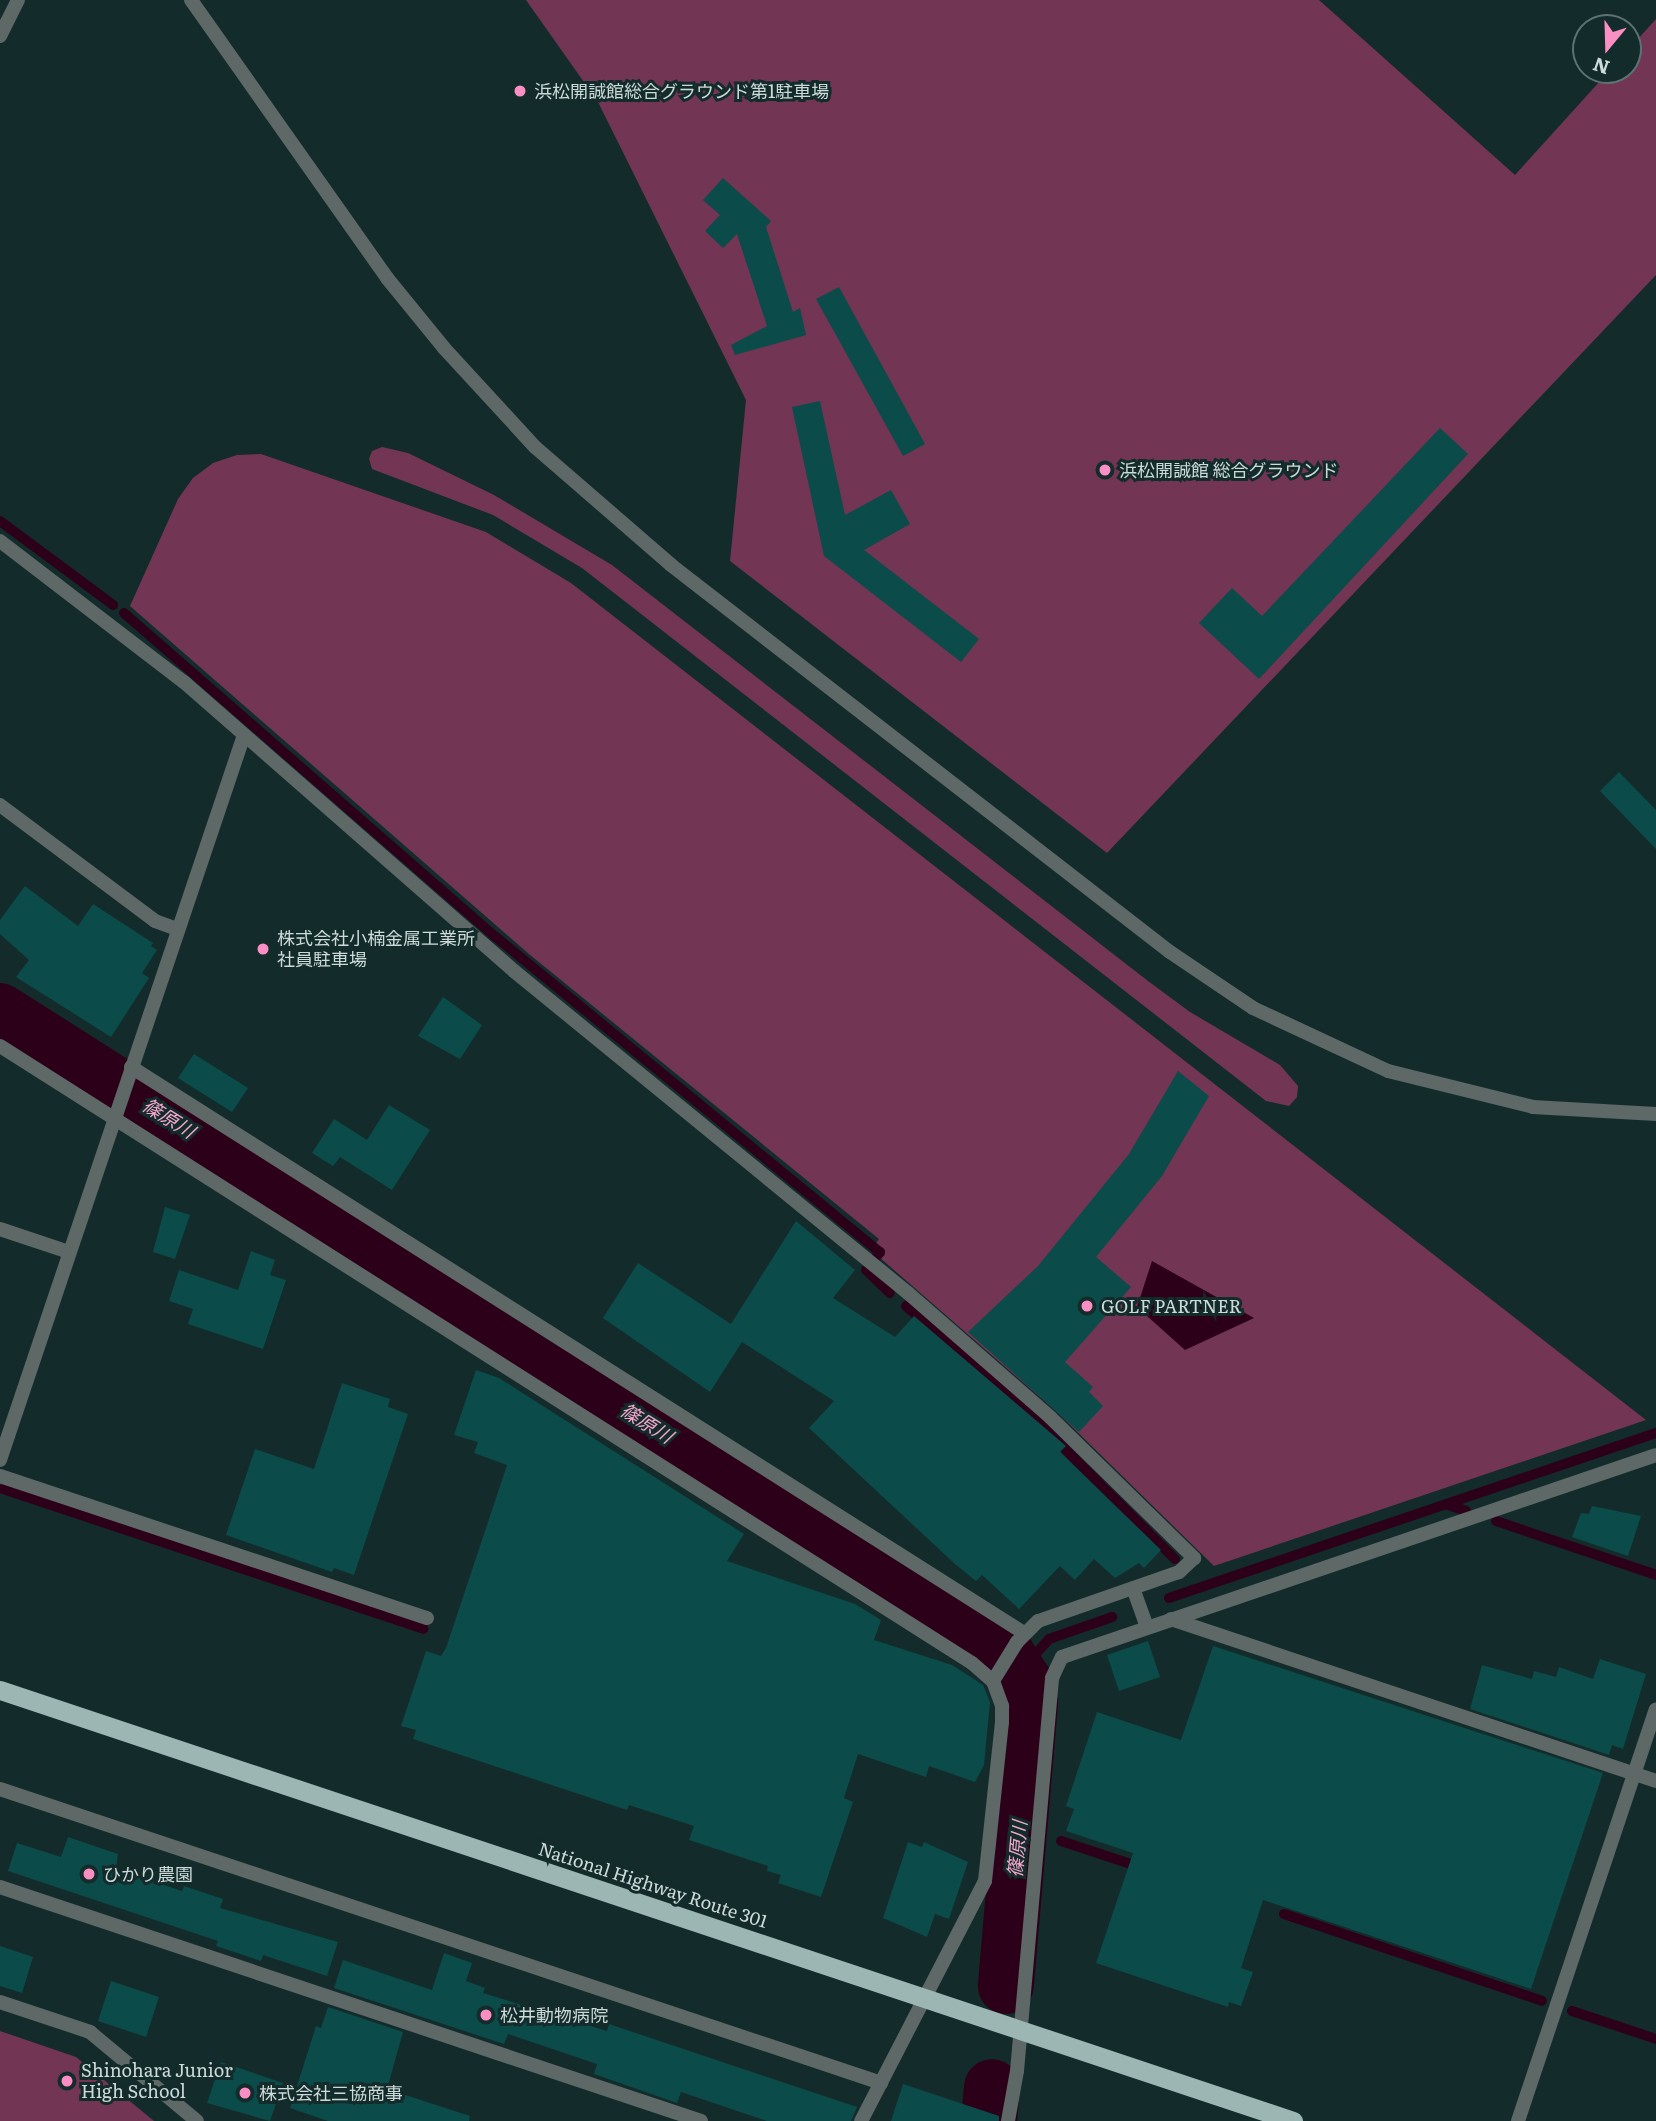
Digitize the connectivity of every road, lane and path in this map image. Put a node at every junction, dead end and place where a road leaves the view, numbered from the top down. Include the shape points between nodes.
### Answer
1 (18, 0) edge
2 (191, 0) edge
3 (0, 36) edge
4 (0, 541) edge
5 (244, 735) junction
6 (0, 806) edge
7 (177, 929) junction
8 (0, 1046) edge
9 (130, 1070) junction
10 (116, 1112) junction
11 (1656, 1114) edge
12 (0, 1229) edge
13 (69, 1252) junction
14 (1656, 1455) edge
15 (0, 1460) edge
16 (0, 1476) edge
17 (1133, 1588) junction
18 (427, 1619) dead end
19 (1171, 1619) junction
20 (1147, 1627) junction
21 (1021, 1638) junction
22 (993, 1681) junction
23 (0, 1690) edge
24 (1656, 1709) edge
25 (1634, 1773) junction
26 (1656, 1781) edge
27 (0, 1789) edge
28 (0, 1887) edge
29 (926, 1998) junction
30 (0, 2002) edge
31 (1020, 2030) junction
32 (881, 2083) junction
33 (197, 2121) edge
34 (701, 2121) edge
35 (861, 2121) edge
36 (1008, 2121) edge
37 (1293, 2121) edge
38 (1518, 2121) edge

1 - 3 street
2 - 11 street via 387,278 444,348 536,447 671,565 1170,952 1264,1014 1388,1071 1533,1107
4 - 5 street via 160,663
5 - 7 street
5 - 17 street via 514,971 956,1333 1050,1417 1194,1558 1179,1572
6 - 7 street via 155,921
7 - 9 street
8 - 10 street
9 - 10 street
9 - 21 street
10 - 13 street
10 - 22 street via 972,1663
12 - 13 street
13 - 15 street
14 - 19 street
16 - 18 street
17 - 20 street
17 - 21 street via 1052,1615
19 - 20 street
19 - 25 street
20 - 31 street via 1073,1652 1054,1666
21 - 22 street
22 - 29 street via 1002,1706 989,1861 978,1899
23 - 29 highway, National Highway Route 301
24 - 25 street
25 - 26 street
25 - 38 street
27 - 32 street
28 - 34 street
29 - 31 highway, National Highway Route 301
29 - 32 street
30 - 33 street via 90,2032
31 - 36 street
31 - 37 highway, National Highway Route 301
32 - 35 street

